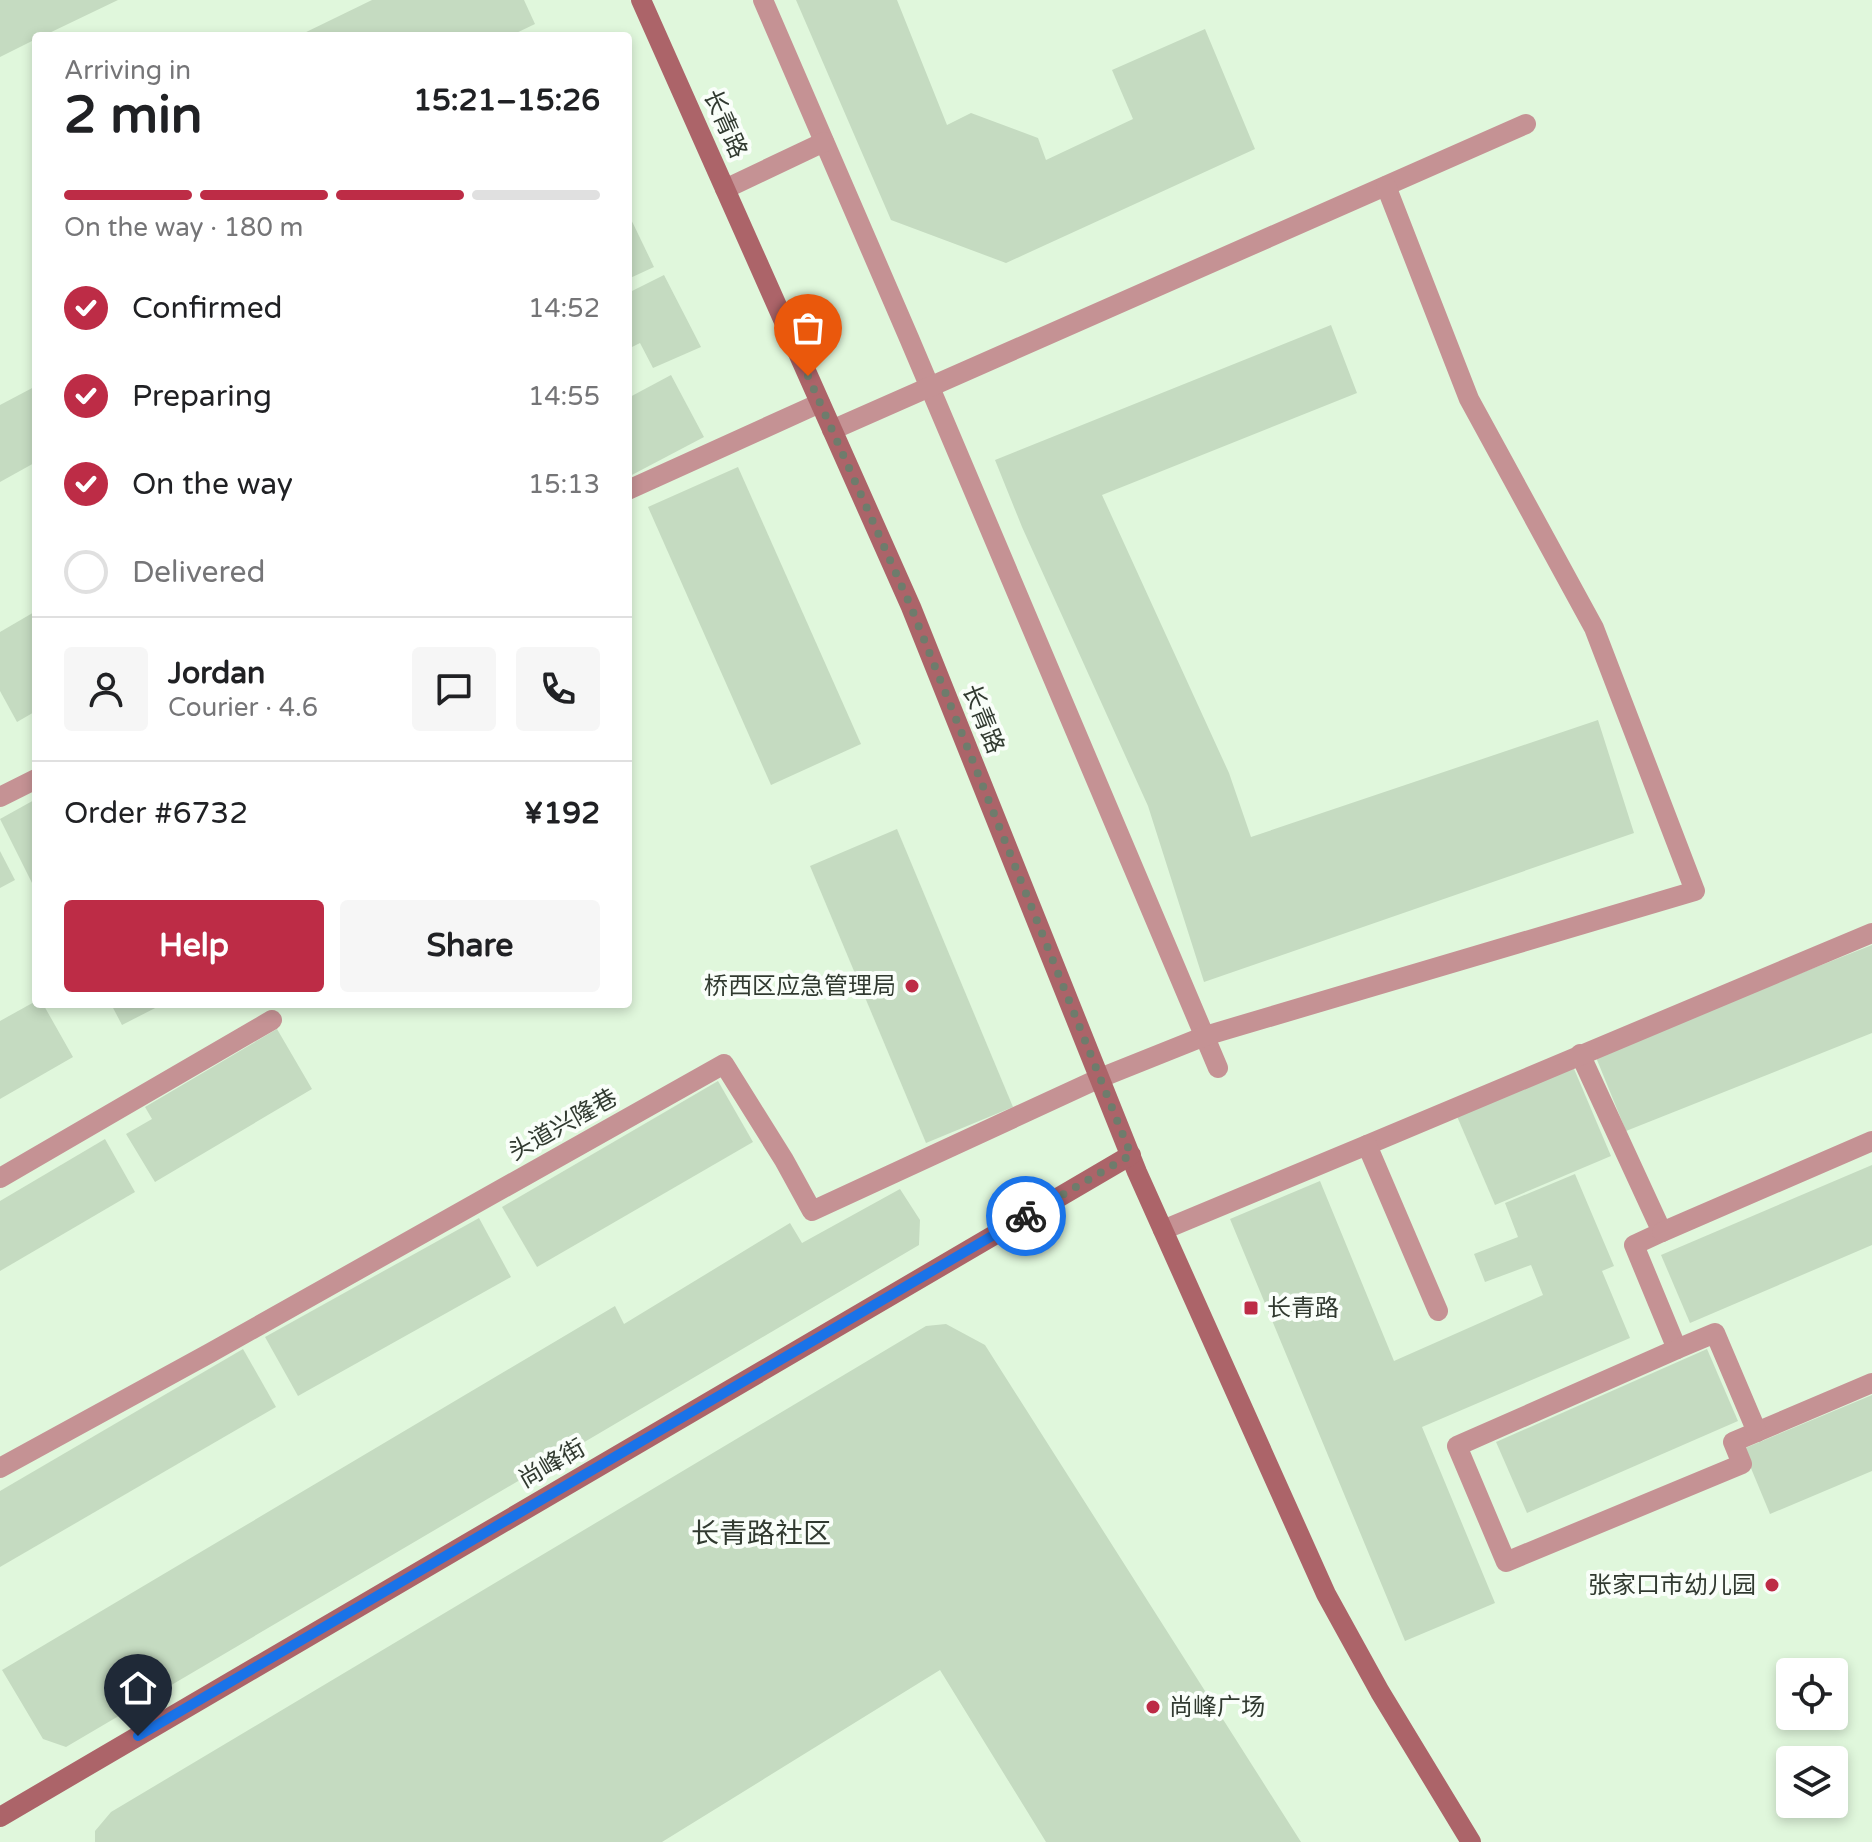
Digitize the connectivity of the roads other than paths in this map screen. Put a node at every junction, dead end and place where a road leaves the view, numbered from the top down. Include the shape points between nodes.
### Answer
1 (641, 0) edge
2 (763, 0) edge
3 (1526, 124) dead end
4 (824, 142) junction
5 (1386, 186) junction
6 (725, 189) junction
7 (930, 386) junction
8 (820, 403) junction
9 (832, 430) junction
10 (632, 488) edge
11 (32, 781) edge
12 (0, 797) edge
13 (1872, 933) edge
14 (272, 1020) dead end
15 (1205, 1036) junction
16 (1580, 1054) junction
17 (1218, 1068) dead end
18 (1100, 1078) junction
19 (1872, 1141) edge
20 (1367, 1145) junction
21 (1131, 1155) junction
22 (0, 1178) edge
23 (1163, 1230) junction
24 (1662, 1232) junction
25 (1438, 1311) dead end
26 (1677, 1349) junction
27 (1872, 1383) edge
28 (1757, 1432) junction
29 (0, 1468) edge
30 (0, 1817) edge
31 (1471, 1842) edge

1 - 6 main road, 长青路
2 - 4 street
3 - 5 street
4 - 6 street
4 - 7 street
5 - 7 street
5 - 15 street via 1469,399 1594,628 1695,891
6 - 8 main road, 长青路
7 - 9 street
7 - 15 street
8 - 9 main road, 长青路
8 - 10 street
9 - 18 main road, 长青路 via 911,607
11 - 12 street
13 - 16 street
14 - 22 street
15 - 17 street
15 - 18 street
16 - 20 street
16 - 24 street
18 - 21 main road, 长青路
18 - 29 street, 头道兴隆巷 via 812,1211 724,1064
19 - 24 street
20 - 23 street
20 - 25 street
21 - 23 main road, 长青路
21 - 30 main road, 尚峰街
23 - 31 main road, 长青路 via 1326,1594
24 - 26 street via 1634,1245
26 - 28 street via 1715,1333
26 - 28 street via 1457,1446 1506,1562 1742,1464 1733,1442
27 - 28 street

